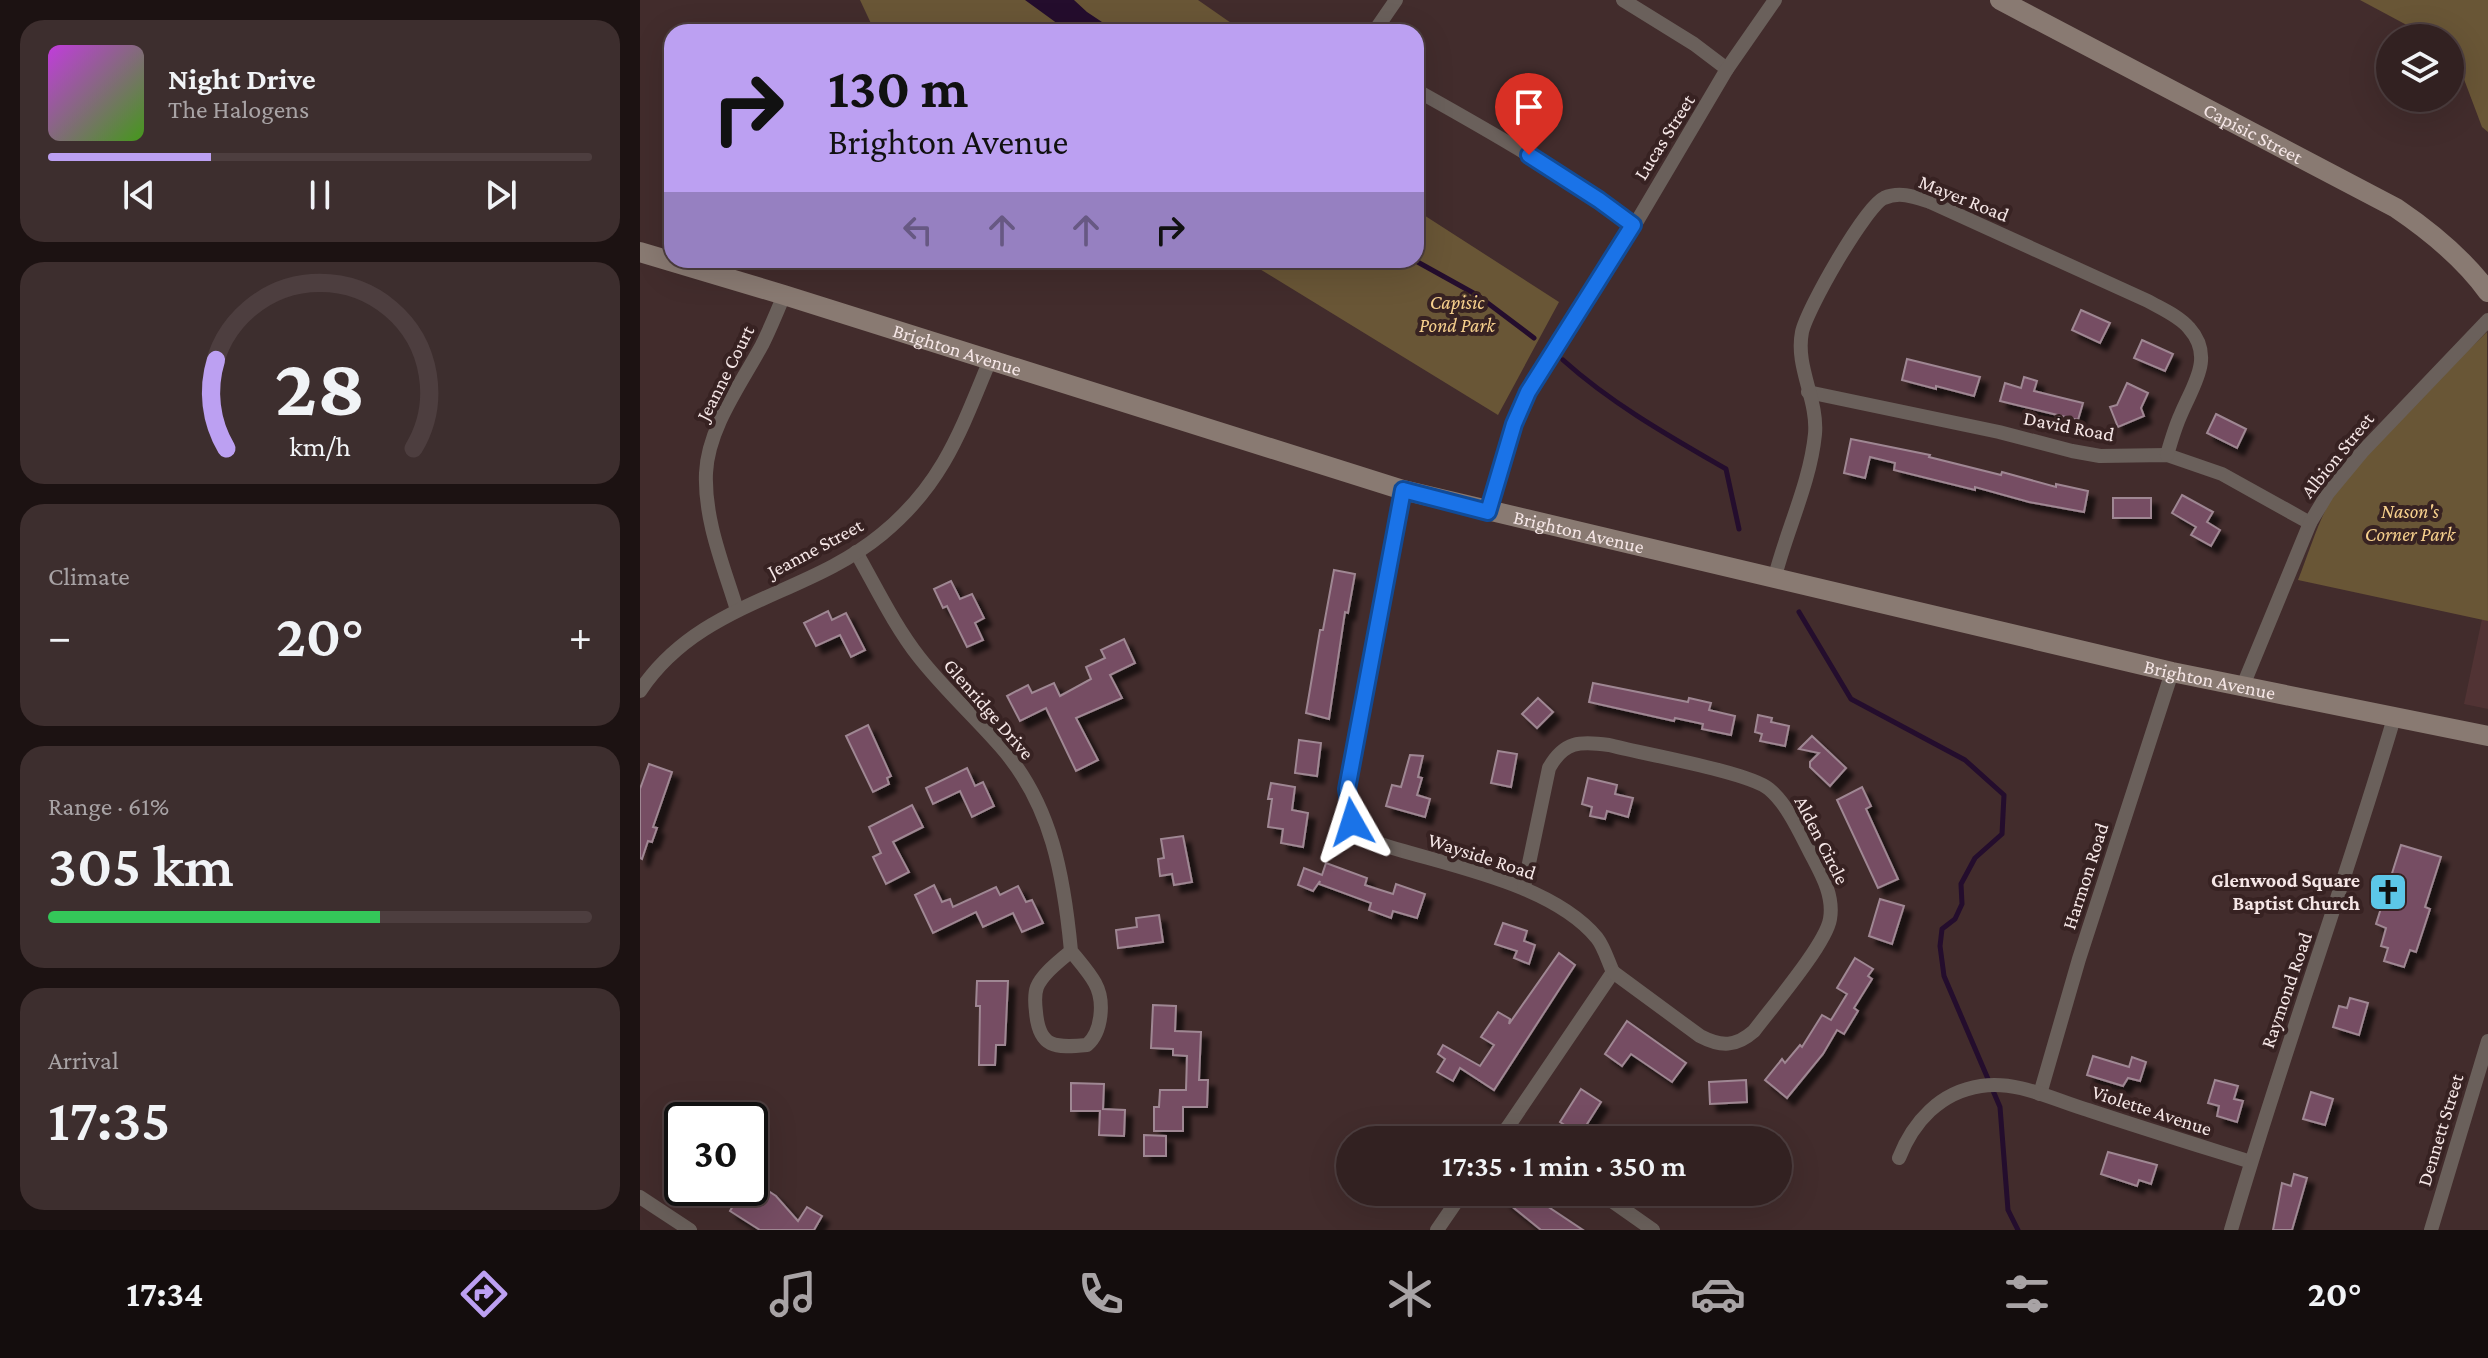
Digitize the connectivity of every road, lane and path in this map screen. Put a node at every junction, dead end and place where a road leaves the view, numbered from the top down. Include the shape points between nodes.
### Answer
1 (1396, 0) edge
2 (1623, 0) edge
3 (1775, 0) edge
4 (2000, 0) edge
5 (1380, 24) edge
6 (1727, 69) junction
7 (1424, 95) edge
8 (1633, 225) junction
9 (640, 252) edge
10 (664, 259) edge
11 (694, 268) edge
12 (2488, 292) edge
13 (784, 295) junction
14 (2488, 320) edge
15 (990, 360) junction
16 (1808, 392) junction
17 (2167, 455) junction
18 (1403, 490) junction
19 (1488, 512) junction
20 (2310, 523) junction
21 (856, 552) junction
22 (1774, 580) junction
23 (737, 610) junction
24 (2172, 672) junction
25 (2242, 688) junction
26 (640, 691) edge
27 (2394, 718) junction
28 (2488, 736) edge
29 (1524, 887) junction
30 (1071, 951) junction
31 (1613, 972) junction
32 (2488, 1041) edge
33 (2040, 1094) junction
34 (1508, 1126) edge
35 (1899, 1158) dead end
36 (2251, 1162) junction
37 (640, 1197) edge
38 (1453, 1206) edge
39 (1619, 1206) edge
40 (690, 1230) edge
41 (1437, 1230) edge
42 (1653, 1230) edge
43 (2231, 1230) edge
44 (2431, 1230) edge

1 - 5 street
2 - 6 street
3 - 6 street, Lucas Street
4 - 12 main road, Capisic Street via 2396,208 2424,227
6 - 8 street, Lucas Street
7 - 8 street via 1506,141
8 - 19 street, Lucas Street via 1528,392
9 - 10 main road, Brighton Avenue
11 - 13 main road, Brighton Avenue
13 - 15 main road, Brighton Avenue
13 - 23 street, Jeanne Court via 708,454 711,520
14 - 20 street, Albion Street via 2362,452
15 - 18 main road, Brighton Avenue
15 - 21 street, Jeanne Street via 944,466 905,513
16 - 17 street, David Road via 2100,456
16 - 17 street, Mayer Road via 1802,332 1816,296 1868,212 1881,199 1914,196 2148,301 2189,328 2200,344 2202,365
16 - 22 street, Mayer Road via 1815,433
17 - 20 street, David Road via 2222,474
18 - 19 main road, Brighton Avenue
18 - 29 street, Wayside Road via 1347,789 1352,822 1377,843
19 - 22 main road, Brighton Avenue
20 - 25 street, Albion Street
21 - 23 street, Jeanne Street
21 - 30 street, Glenridge Drive via 916,654 1002,748 1033,795 1056,850
22 - 24 main road, Brighton Avenue
23 - 26 street, Jeanne Street via 683,643
24 - 25 main road, Brighton Avenue
24 - 33 street, Harmon Road
25 - 27 main road, Brighton Avenue
27 - 28 main road, Brighton Avenue
27 - 36 street, Raymond Road
29 - 31 street, Wayside Road via 1598,939
29 - 31 street, Alden Circle via 1549,768 1558,752 1573,745 1609,745 1766,786 1789,814 1831,900 1823,939 1754,1031 1743,1041 1713,1043
30 - 30 street via 1097,985 1100,1022 1096,1038 1087,1045 1051,1045 1038,1026 1037,987
31 - 34 street
32 - 44 street, Dennett Street
33 - 35 street, Violette Avenue via 1997,1084 1968,1088 1942,1101 1908,1133
33 - 36 street, Violette Avenue
36 - 43 street, Raymond Road
37 - 40 street
38 - 41 street
39 - 42 street

